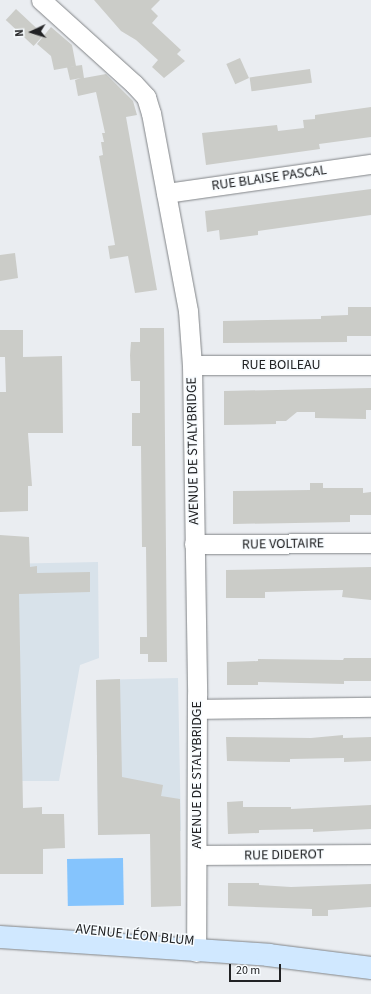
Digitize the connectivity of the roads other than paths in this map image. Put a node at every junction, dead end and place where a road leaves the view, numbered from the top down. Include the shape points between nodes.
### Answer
1 (41, 0) edge
2 (371, 164) edge
3 (166, 193) junction
4 (371, 365) edge
5 (192, 366) junction
6 (371, 543) edge
7 (194, 544) junction
8 (371, 707) edge
9 (197, 709) junction
10 (371, 854) edge
11 (198, 856) junction
12 (0, 923) edge
13 (0, 937) edge
14 (196, 946) junction
15 (371, 968) edge

1 - 3 street, AVENUE DE STALYBRIDGE via 146,97
2 - 3 street, RUE BLAISE PASCAL
3 - 5 street, AVENUE DE STALYBRIDGE via 188,311
4 - 5 street, RUE BOILEAU
5 - 7 street, AVENUE DE STALYBRIDGE
6 - 7 street, RUE VOLTAIRE
7 - 9 street, AVENUE DE STALYBRIDGE
8 - 9 street
9 - 11 street, AVENUE DE STALYBRIDGE
10 - 11 street, RUE DIDEROT
11 - 14 street, AVENUE DE STALYBRIDGE
12 - 14 main road, AVENUE LÉON BLUM via 164,935
13 - 14 main road, AVENUE LÉON BLUM
14 - 15 main road, AVENUE LÉON BLUM

